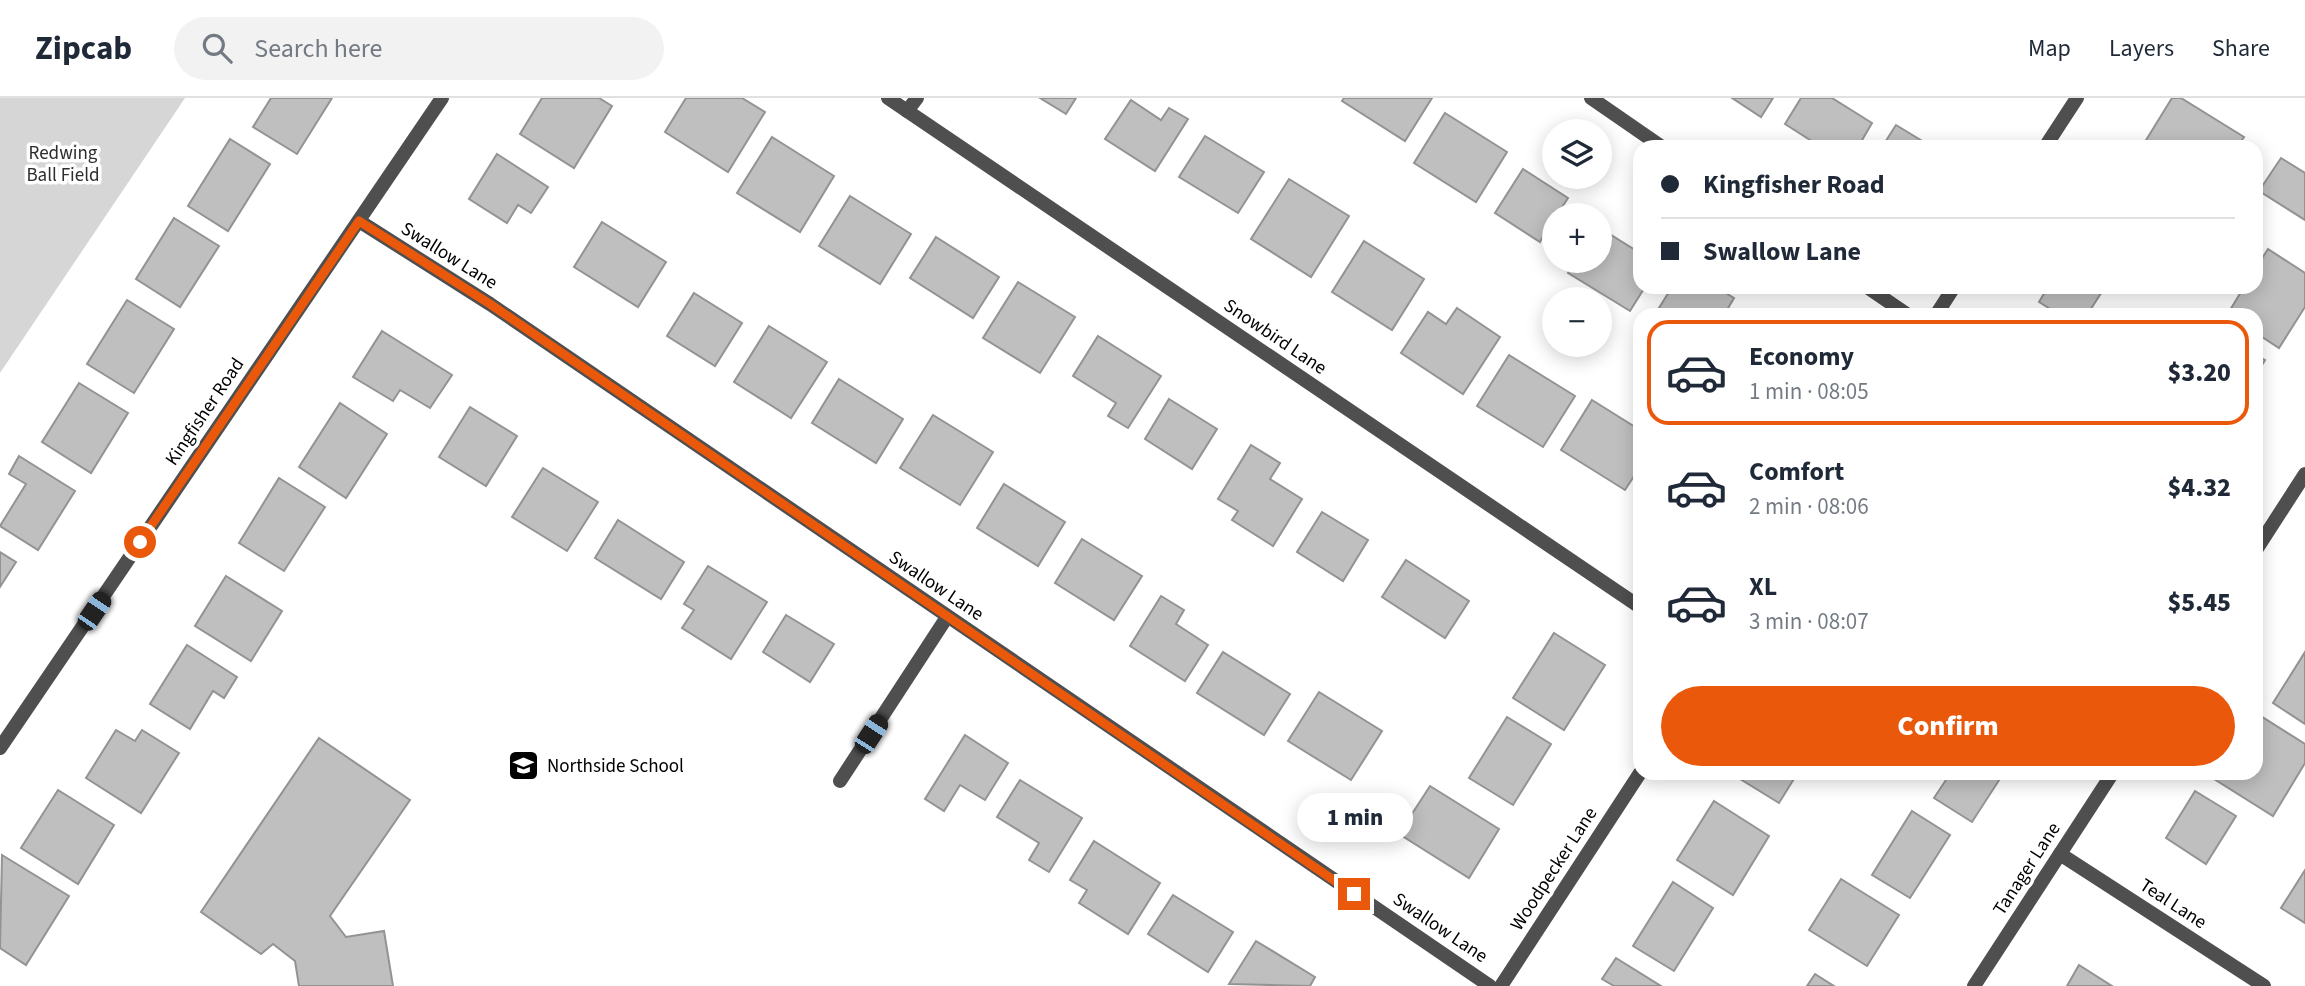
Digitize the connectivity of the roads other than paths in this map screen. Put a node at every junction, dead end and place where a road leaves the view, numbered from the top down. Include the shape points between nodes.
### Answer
1 (442, 98) edge
2 (888, 98) edge
3 (917, 98) edge
4 (1591, 98) edge
5 (2077, 98) edge
6 (908, 111) junction
7 (1652, 140) edge
8 (2050, 140) edge
9 (359, 221) junction
10 (1877, 294) edge
11 (1898, 308) edge
12 (2305, 474) edge
13 (2263, 539) edge
14 (1633, 602) edge
15 (947, 617) junction
16 (0, 748) edge
17 (1635, 780) edge
18 (2108, 780) edge
19 (840, 781) dead end
20 (2060, 854) junction
21 (1490, 986) edge
22 (1502, 986) edge
23 (1974, 986) edge
24 (2264, 986) edge

1 - 9 street, Kingfisher Road
2 - 6 street, Snowbird Lane
3 - 6 street
4 - 7 street
5 - 8 street
6 - 14 street, Snowbird Lane
9 - 15 street, Swallow Lane via 501,312
9 - 16 street, Kingfisher Road
10 - 11 street
12 - 13 street
15 - 19 street
15 - 21 street, Swallow Lane
17 - 22 street, Woodpecker Lane
18 - 20 street, Tanager Lane
20 - 23 street, Tanager Lane
20 - 24 street, Teal Lane

